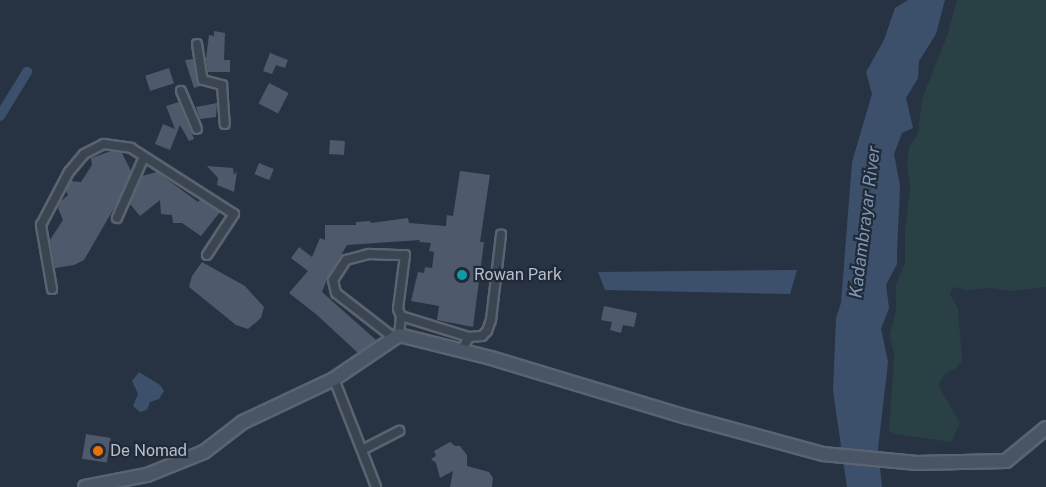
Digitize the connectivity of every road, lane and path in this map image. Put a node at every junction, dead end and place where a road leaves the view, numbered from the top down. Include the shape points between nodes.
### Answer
1 (197, 44) dead end
2 (181, 91) dead end
3 (225, 124) dead end
4 (197, 129) dead end
5 (143, 159) junction
6 (117, 218) dead end
7 (501, 235) dead end
8 (207, 255) dead end
9 (52, 289) dead end
10 (401, 316) junction
11 (397, 337) junction
12 (469, 337) junction
13 (461, 351) junction
14 (334, 379) junction
15 (1046, 428) edge
16 (399, 431) dead end
17 (362, 450) junction
18 (85, 487) edge
19 (376, 487) edge

1 - 3 street via 203,80 222,84
2 - 4 street
5 - 6 street
5 - 8 street via 234,214
5 - 9 street via 131,148 104,144 84,154 69,172 41,225
7 - 12 street via 491,320 482,336
10 - 11 street
10 - 11 street via 398,309 405,255 369,254 346,260 333,280 336,293
10 - 12 street
11 - 13 main road
11 - 14 main road
12 - 13 street
13 - 15 main road via 823,454 917,463 1006,461
14 - 17 street
14 - 18 main road via 243,422 203,453 147,475
16 - 17 street
17 - 19 street

